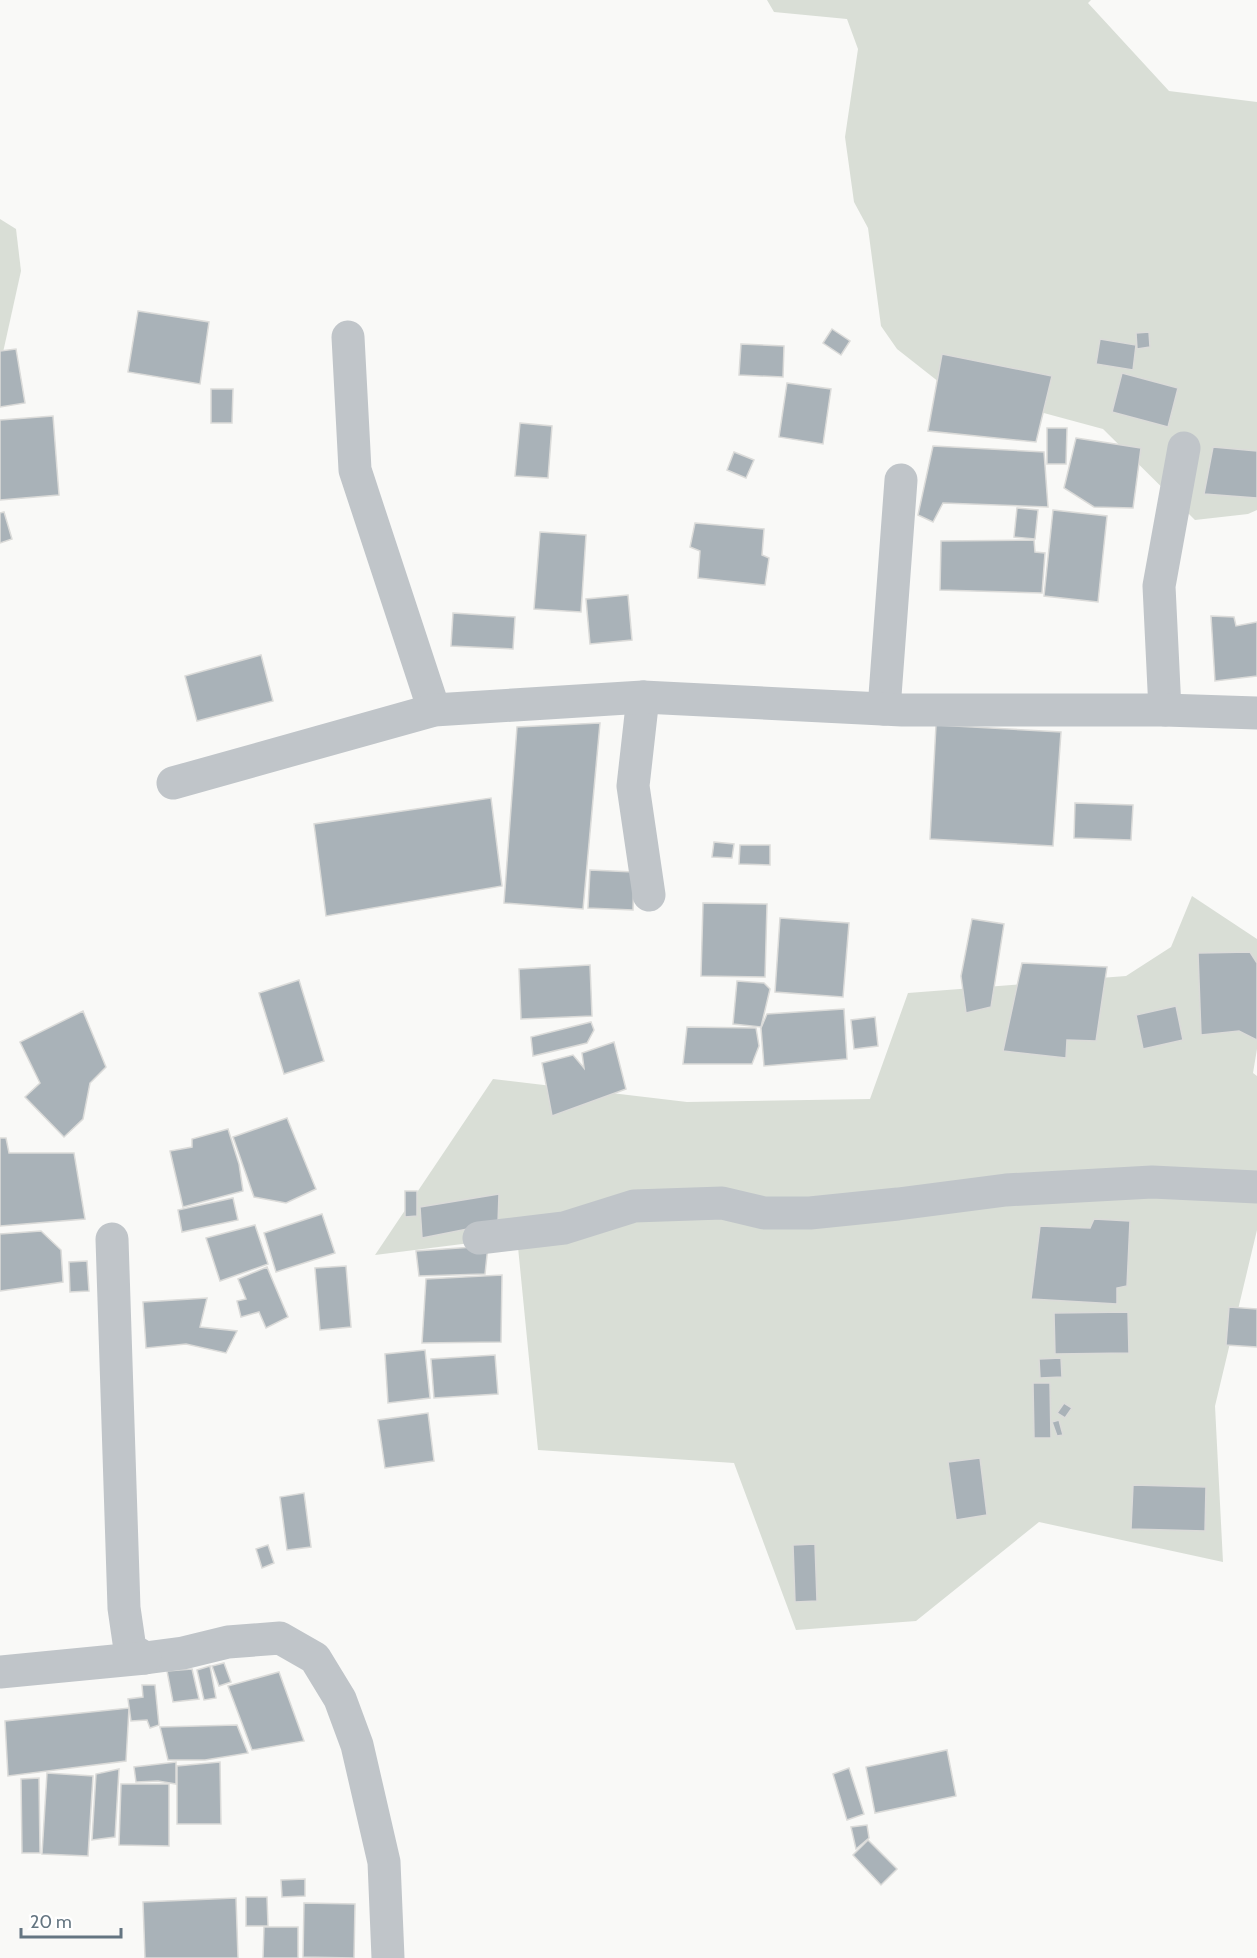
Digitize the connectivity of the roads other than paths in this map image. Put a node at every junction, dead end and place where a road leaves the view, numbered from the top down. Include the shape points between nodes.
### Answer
1 (348, 337) dead end
2 (1184, 448) dead end
3 (901, 480) dead end
4 (643, 697) junction
5 (884, 709) junction
6 (434, 710) junction
7 (1165, 710) junction
8 (1257, 712) edge
9 (173, 783) dead end
10 (649, 895) dead end
11 (1257, 1187) edge
12 (479, 1238) dead end
13 (112, 1239) dead end
14 (145, 1658) junction
15 (0, 1672) edge
16 (388, 1958) edge

1 - 6 street via 356,470
2 - 7 street via 1159,586
3 - 5 street
4 - 5 street
4 - 6 street
4 - 10 street via 633,786
5 - 7 street
6 - 9 street
7 - 8 street
11 - 12 street via 1152,1182 1040,1188 810,1213 764,1213 722,1203 634,1206 564,1228
13 - 14 street via 124,1608 130,1649
14 - 15 street
14 - 16 street via 228,1642 280,1638 315,1658 340,1699 357,1745 384,1862

